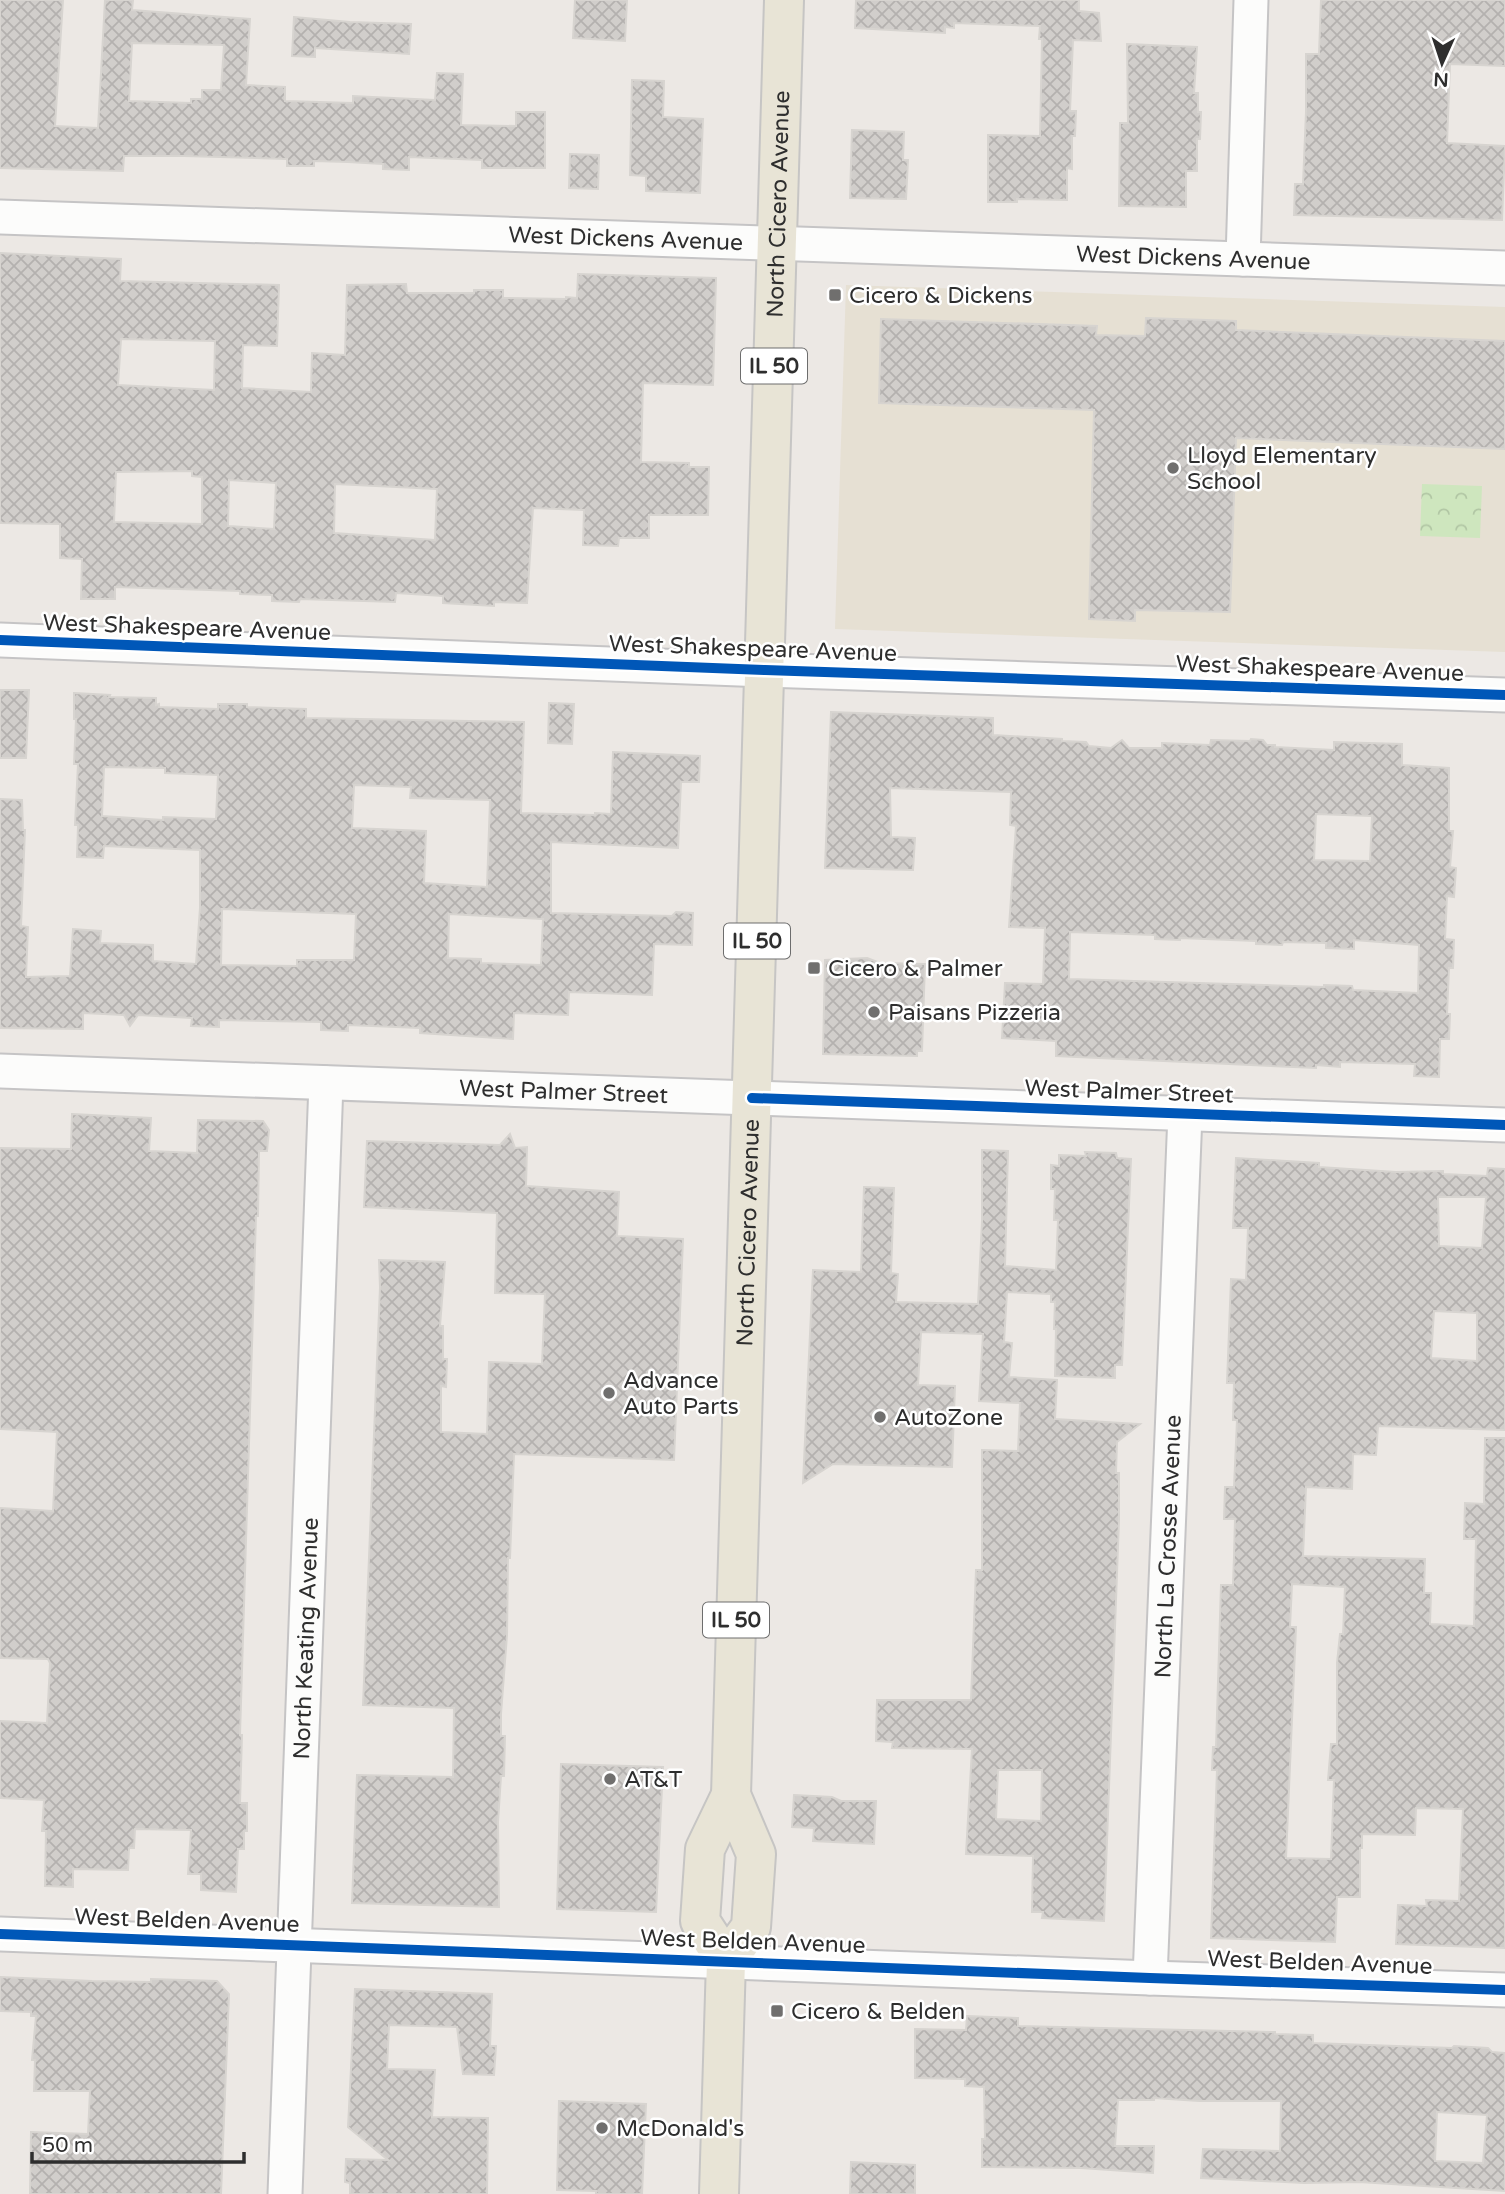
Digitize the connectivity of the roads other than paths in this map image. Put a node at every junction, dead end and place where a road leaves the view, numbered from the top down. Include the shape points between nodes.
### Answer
1 (784, 0) edge
2 (1251, 0) edge
3 (0, 217) edge
4 (777, 243) junction
5 (1243, 259) junction
6 (1505, 268) edge
7 (0, 640) edge
8 (765, 670) junction
9 (1505, 695) edge
10 (0, 1071) edge
11 (326, 1083) junction
12 (752, 1098) junction
13 (1185, 1114) junction
14 (1505, 1125) edge
15 (732, 1795) junction
16 (0, 1934) edge
17 (294, 1945) junction
18 (726, 1961) junction
19 (1150, 1978) junction
20 (1505, 1990) edge
21 (285, 2194) edge
22 (719, 2194) edge

1 - 4 main road, North Cicero Avenue / IL 50
2 - 5 street
3 - 4 street, West Dickens Avenue
4 - 5 street, West Dickens Avenue
4 - 8 main road, North Cicero Avenue / IL 50
5 - 6 street, West Dickens Avenue
7 - 8 street, West Shakespeare Avenue
8 - 9 street, West Shakespeare Avenue
8 - 12 main road, North Cicero Avenue / IL 50
10 - 11 street, West Palmer Street
11 - 12 street, West Palmer Street
11 - 17 street, North Keating Avenue
12 - 13 street, West Palmer Street
12 - 15 main road, North Cicero Avenue / IL 50
13 - 14 street, West Palmer Street
13 - 19 street, North La Crosse Avenue
15 - 18 main road, North Cicero Avenue / IL 50 via 756,1854 751,1927
15 - 18 main road, North Cicero Avenue / IL 50 via 705,1849 700,1921
16 - 17 street, West Belden Avenue
17 - 18 street, West Belden Avenue
17 - 21 street, North Keating Avenue
18 - 19 street, West Belden Avenue
18 - 22 main road
19 - 20 street, West Belden Avenue

